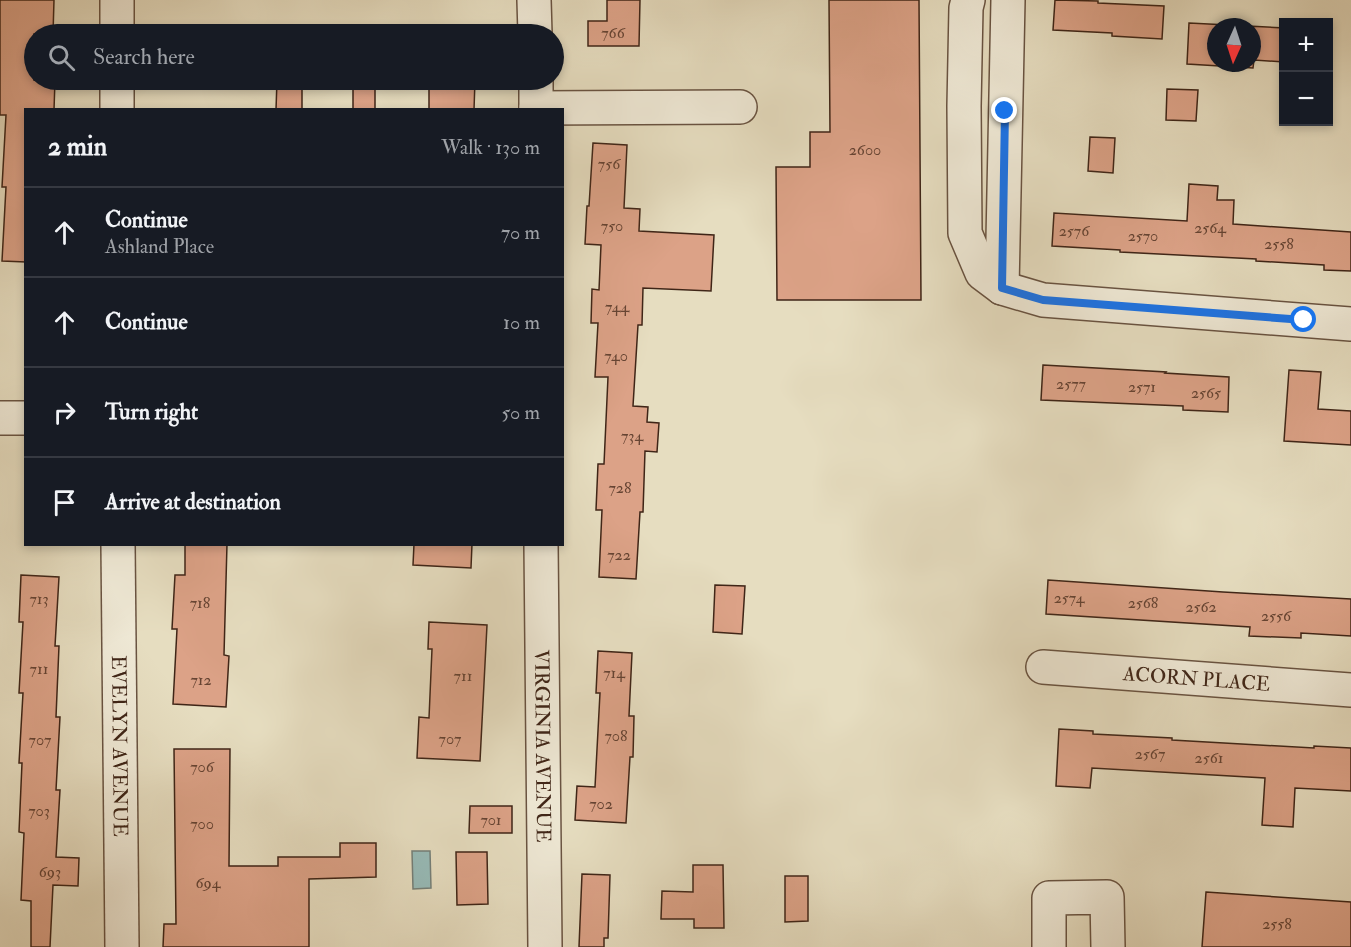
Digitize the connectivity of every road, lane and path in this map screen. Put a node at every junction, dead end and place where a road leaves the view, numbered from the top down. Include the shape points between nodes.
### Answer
1 (117, 0) edge
2 (534, 0) edge
3 (968, 0) edge
4 (1008, 0) edge
5 (117, 24) edge
6 (535, 24) edge
7 (117, 90) edge
8 (536, 99) edge
9 (740, 107) dead end
10 (117, 108) edge
11 (1002, 288) junction
12 (1351, 324) edge
13 (0, 418) edge
14 (24, 418) edge
15 (118, 546) edge
16 (541, 546) edge
17 (1042, 666) dead end
18 (1351, 690) edge
19 (122, 947) edge
20 (545, 947) edge
21 (1049, 947) edge
22 (1108, 947) edge

1 - 5 street
2 - 6 street
3 - 11 street via 965,233 982,273
4 - 11 street
7 - 10 street
8 - 9 street
11 - 12 street via 1043,300
13 - 14 street
15 - 19 street, EVELYN AVENUE
16 - 20 street, VIRGINIA AVENUE
17 - 18 street, ACORN PLACE
21 - 22 street via 1049,898 1107,897

